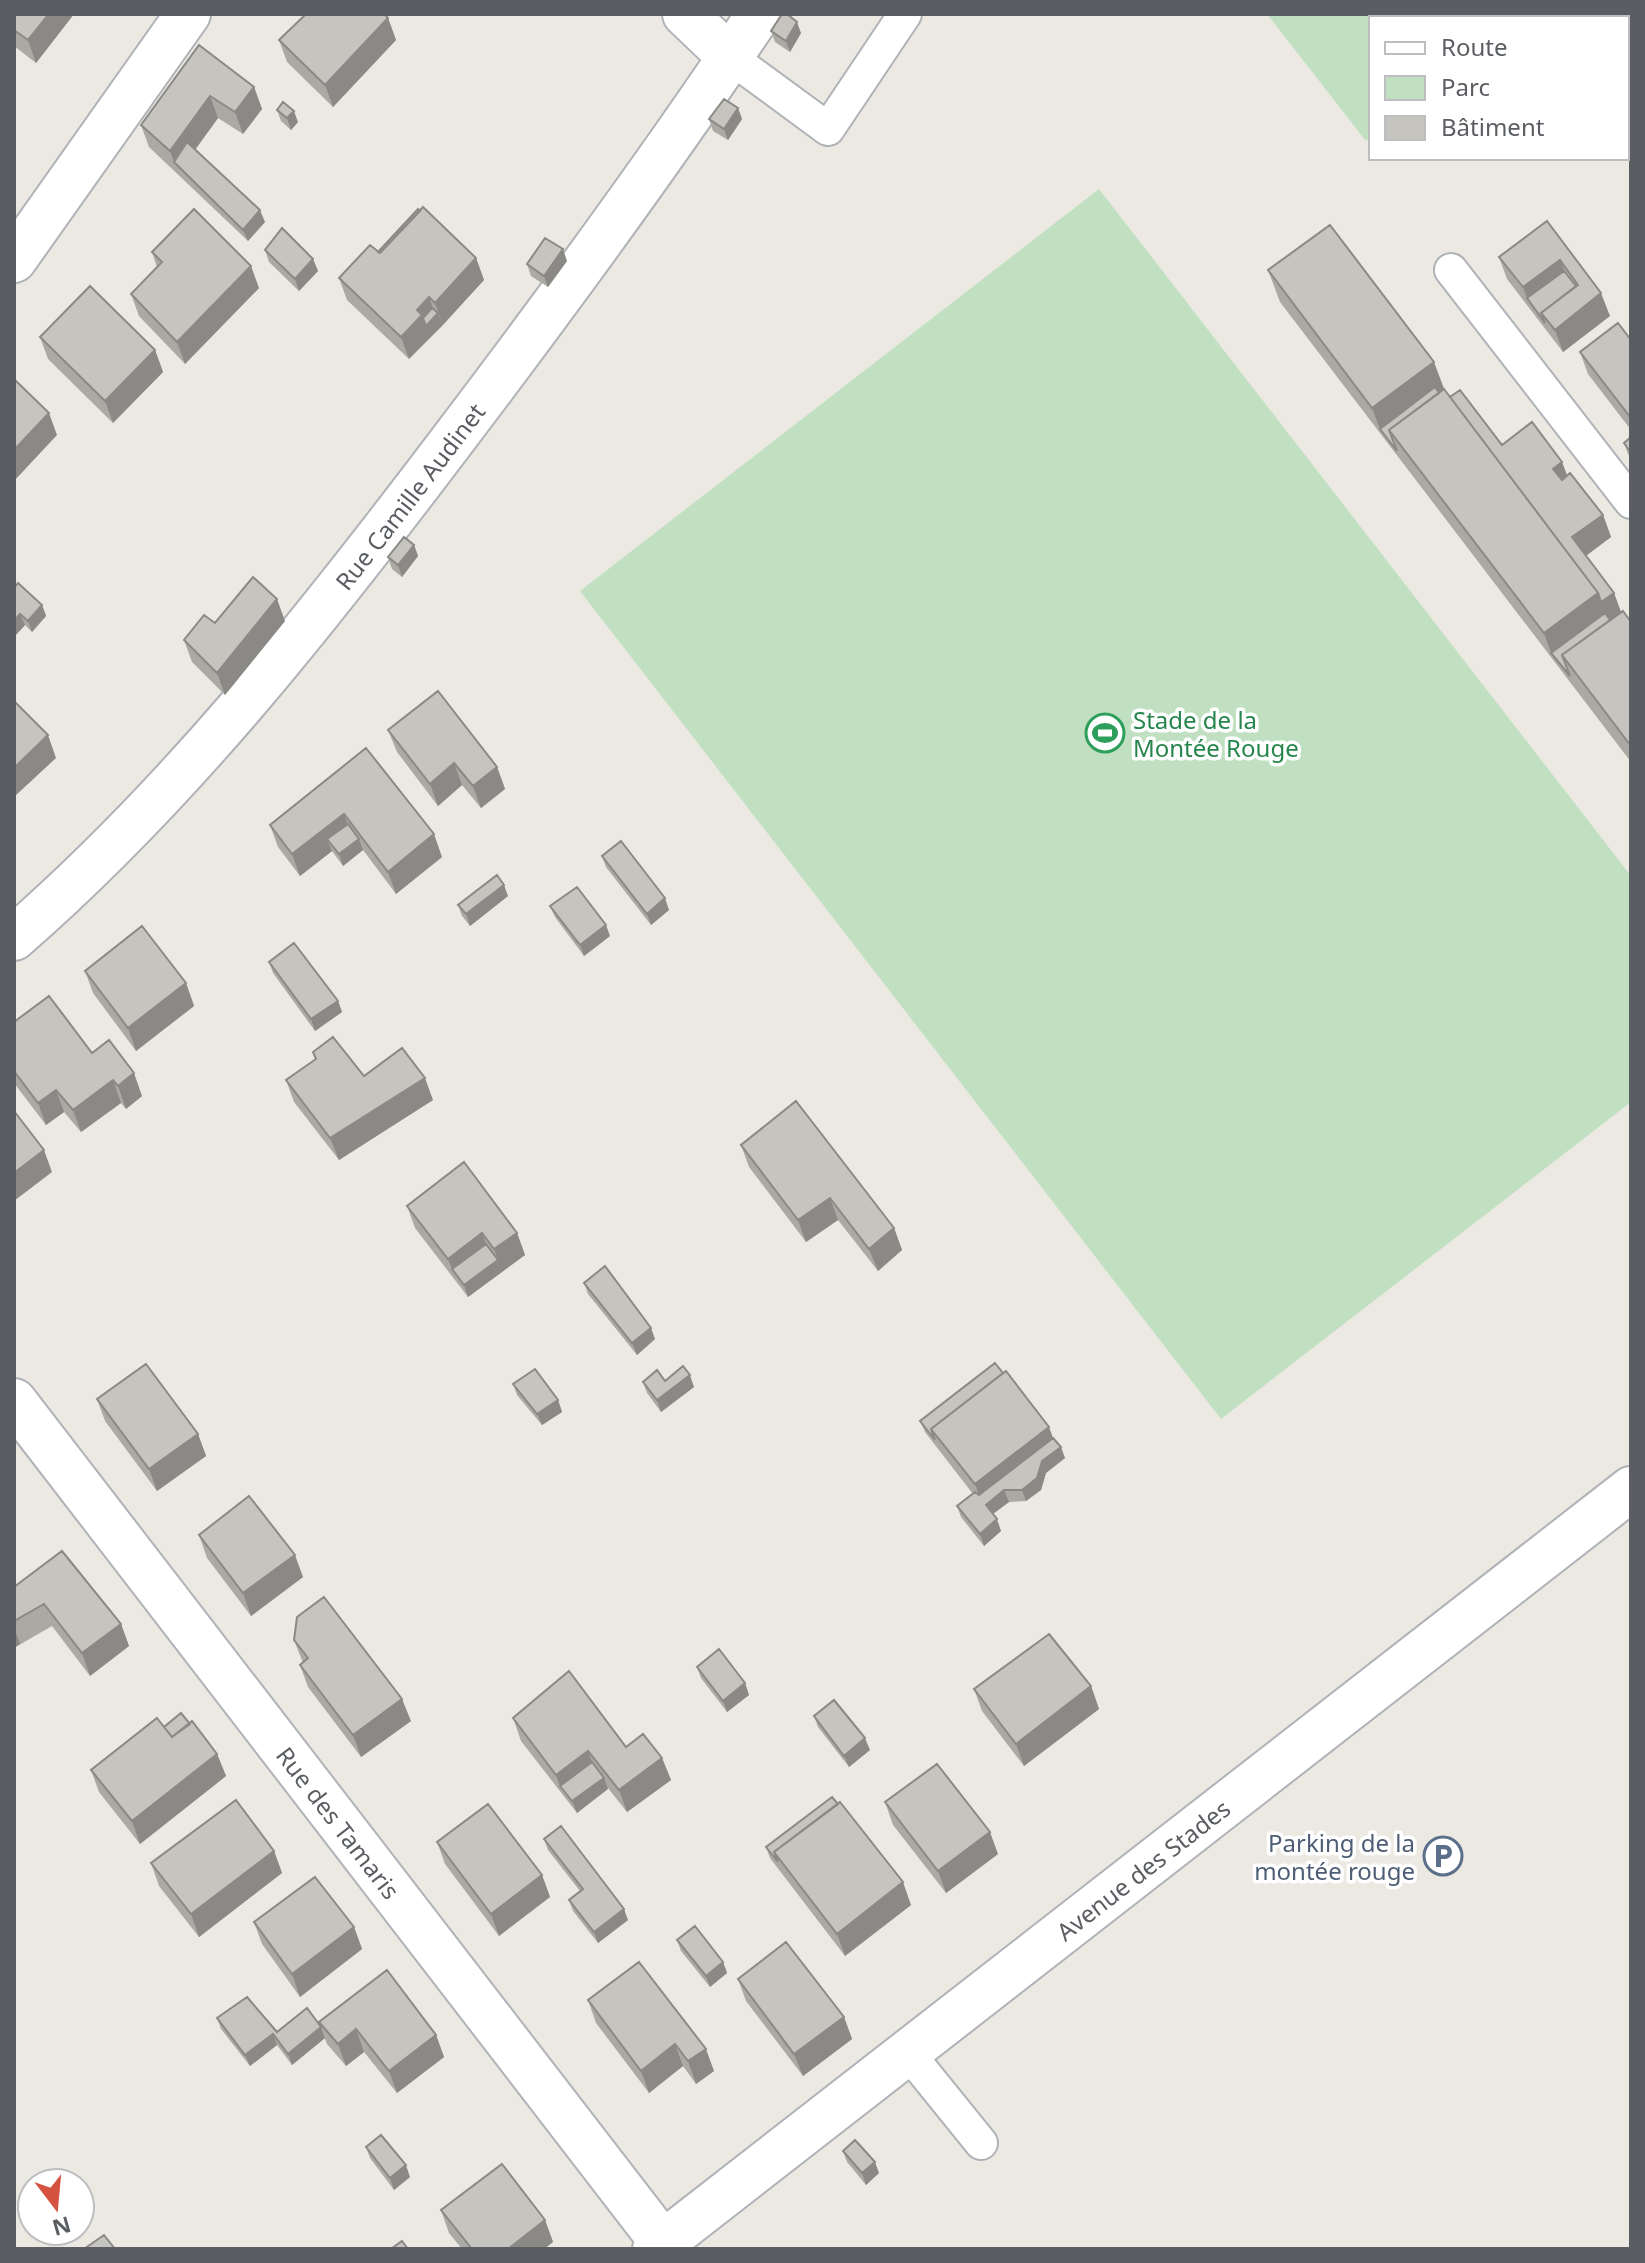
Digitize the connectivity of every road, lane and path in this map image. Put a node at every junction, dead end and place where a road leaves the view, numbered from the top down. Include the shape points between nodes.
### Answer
1 (188, 14) edge
2 (685, 14) edge
3 (759, 14) edge
4 (905, 14) edge
5 (730, 57) junction
6 (14, 260) edge
7 (1451, 270) dead end
8 (1631, 502) edge
9 (14, 938) edge
10 (14, 1401) edge
11 (1631, 1489) edge
12 (909, 2054) junction
13 (981, 2143) dead end
14 (659, 2246) edge

1 - 6 street
2 - 5 street
3 - 5 street, Rue Camille Audinet
4 - 5 lane via 828,129
5 - 9 street, Rue Camille Audinet via 538,328 341,588 184,775 86,875
7 - 8 lane
10 - 14 street, Rue des Tamaris
11 - 12 street, Avenue des Stades
12 - 13 lane
12 - 14 street, Avenue des Stades

